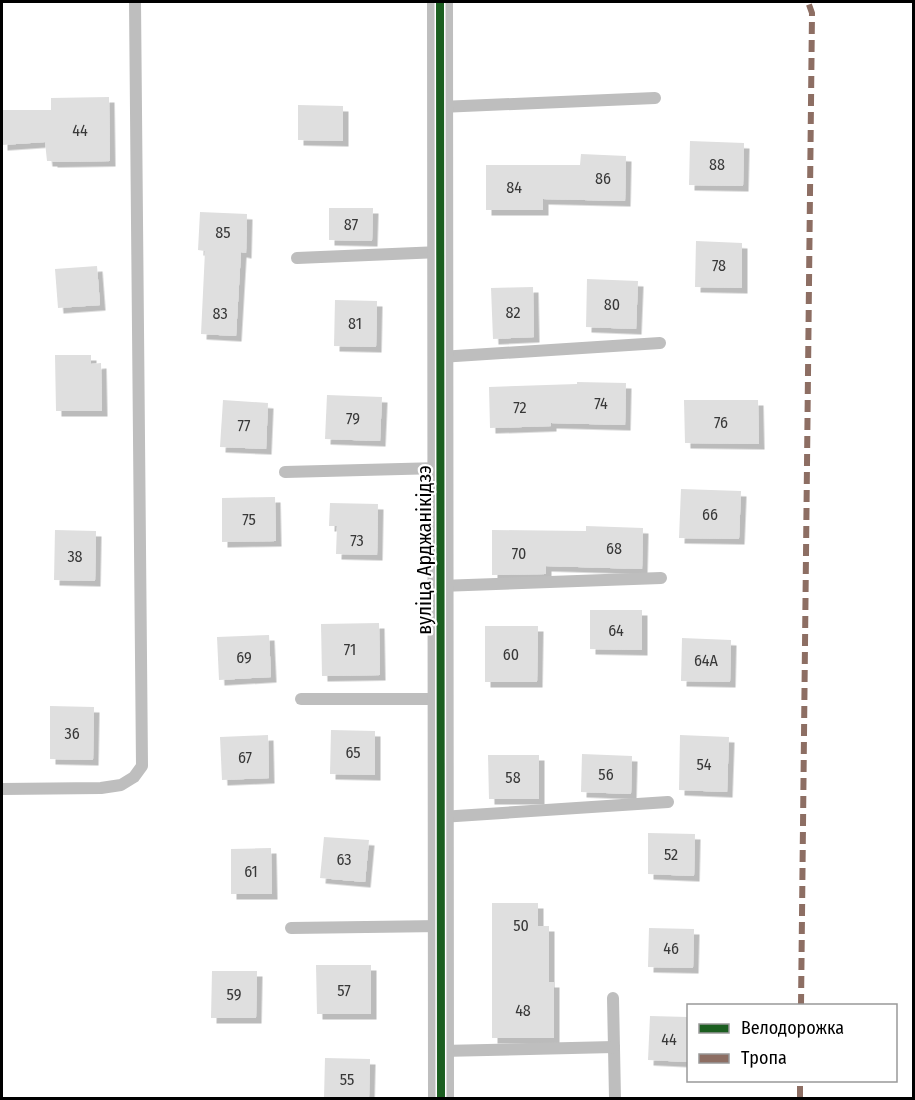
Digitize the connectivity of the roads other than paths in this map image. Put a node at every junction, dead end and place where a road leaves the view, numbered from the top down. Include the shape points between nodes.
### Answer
1 (135, 2) edge
2 (440, 2) edge
3 (655, 98) dead end
4 (440, 106) junction
5 (440, 252) junction
6 (297, 258) dead end
7 (660, 343) dead end
8 (440, 357) junction
9 (440, 468) junction
10 (285, 472) dead end
11 (662, 578) dead end
12 (441, 586) junction
13 (301, 699) dead end
14 (440, 699) junction
15 (2, 789) edge
16 (668, 802) dead end
17 (441, 817) junction
18 (441, 926) junction
19 (291, 928) dead end
20 (613, 998) dead end
21 (614, 1047) junction
22 (441, 1051) junction
23 (441, 1098) edge
24 (615, 1098) edge

1 - 15 lane via 141,766 134,777 121,785
2 - 4 street, вуліца Арджанікідзэ
3 - 4 lane
4 - 5 street, вуліца Арджанікідзэ
5 - 6 lane
5 - 8 street, вуліца Арджанікідзэ
7 - 8 lane
8 - 9 street, вуліца Арджанікідзэ
9 - 10 lane
9 - 12 street, вуліца Арджанікідзэ
11 - 12 lane
12 - 14 street, вуліца Арджанікідзэ
13 - 14 lane
14 - 17 street, вуліца Арджанікідзэ
16 - 17 lane
17 - 18 street, вуліца Арджанікідзэ
18 - 19 lane
18 - 22 street, вуліца Арджанікідзэ
20 - 21 lane
21 - 22 lane
21 - 24 lane
22 - 23 street, вуліца Арджанікідзэ

